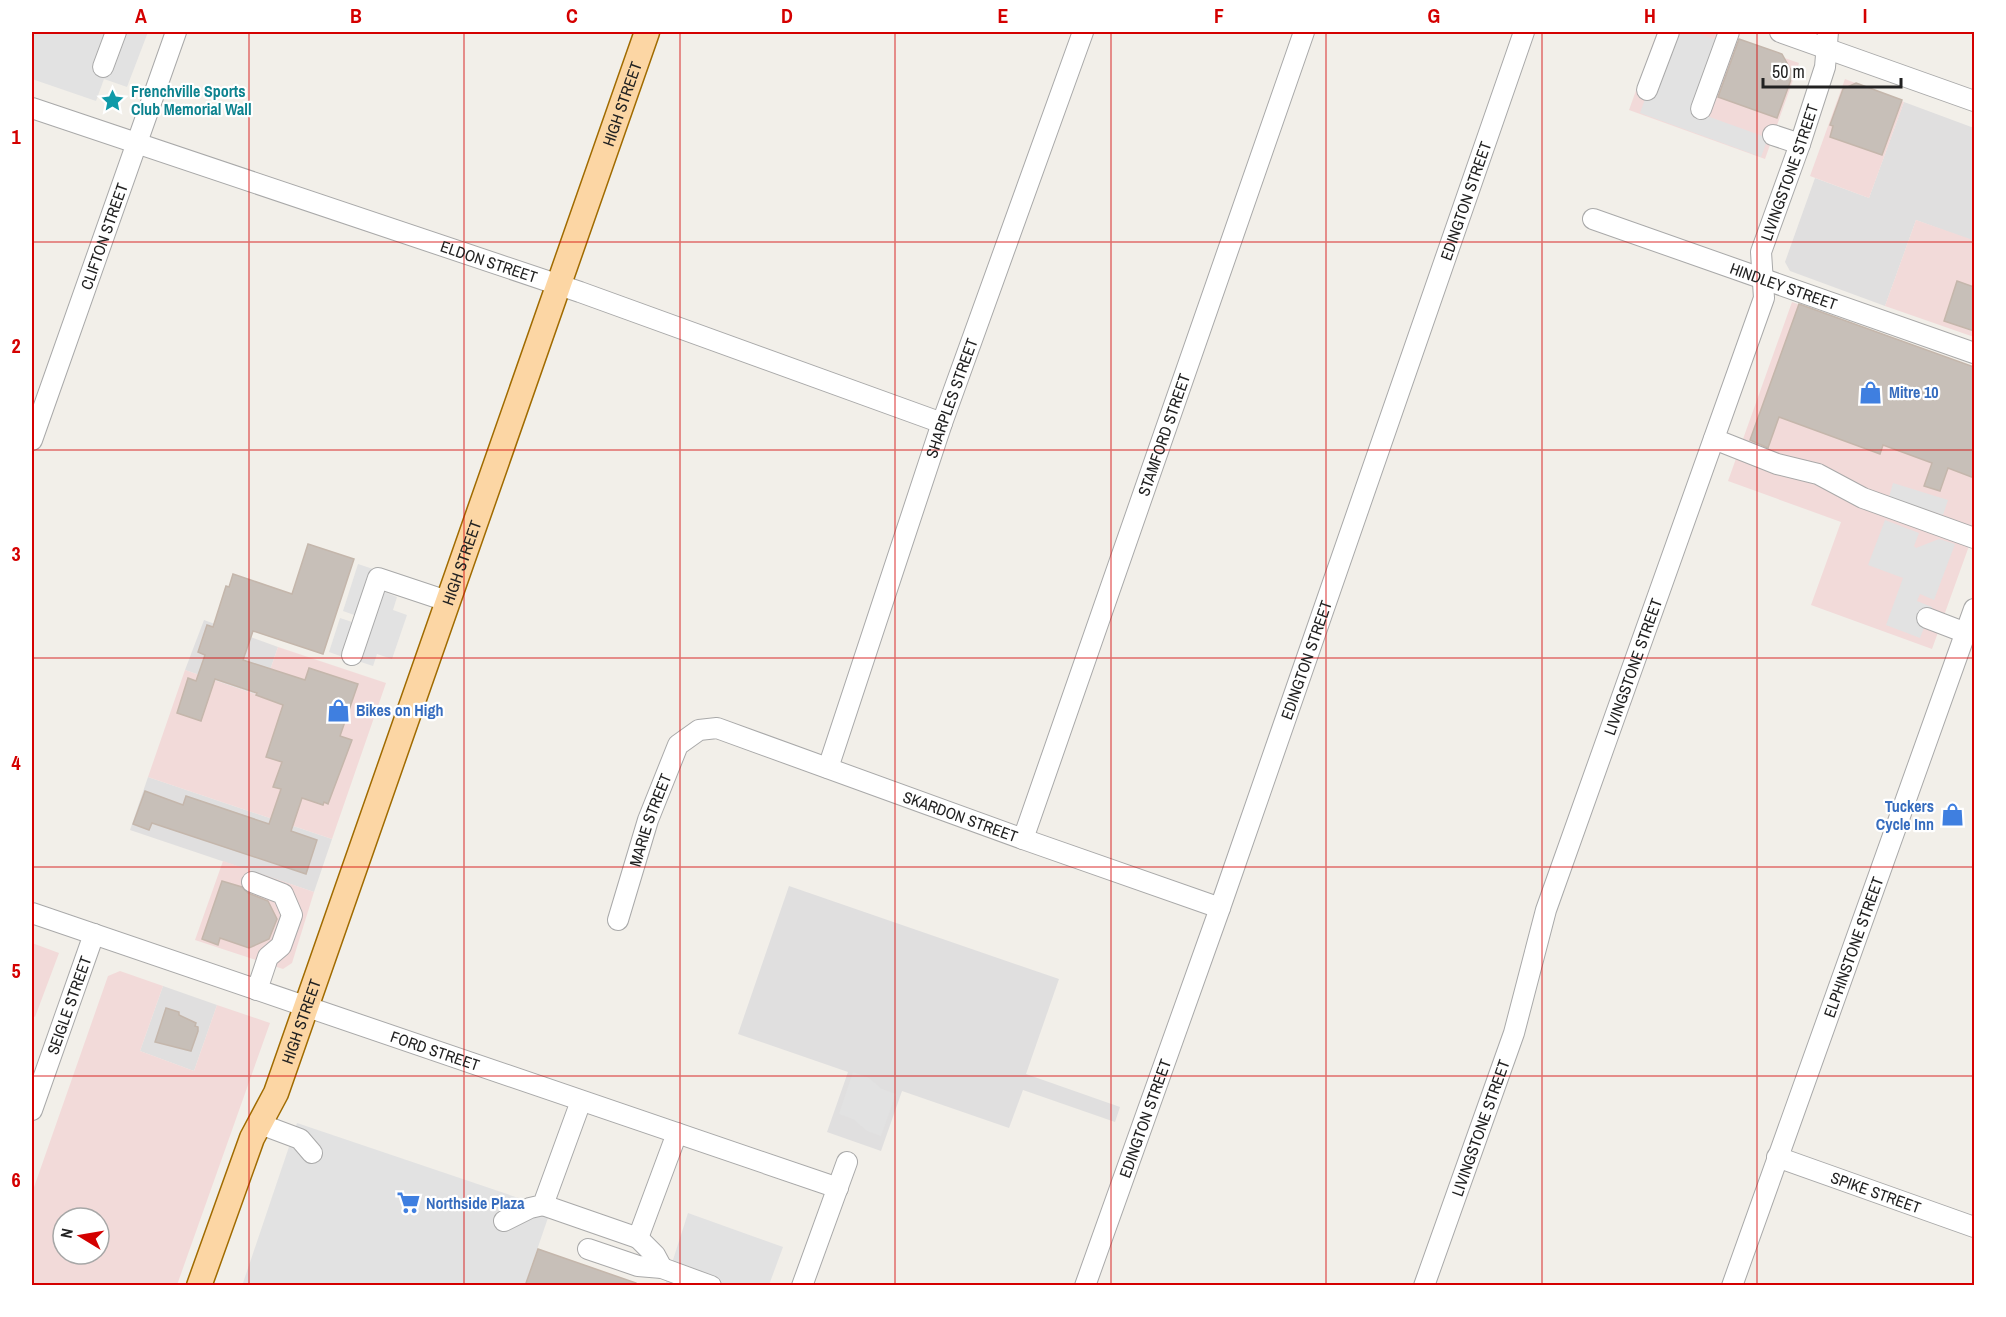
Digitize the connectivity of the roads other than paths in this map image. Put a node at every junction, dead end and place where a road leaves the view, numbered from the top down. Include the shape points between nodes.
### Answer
1 (116, 32) edge
2 (176, 32) edge
3 (647, 32) edge
4 (1083, 32) edge
5 (1304, 32) edge
6 (1524, 32) edge
7 (1669, 32) edge
8 (1729, 32) edge
9 (1780, 32) edge
10 (1828, 40) edge
11 (103, 67) dead end
12 (1647, 90) dead end
13 (1974, 101) edge
14 (32, 108) edge
15 (1701, 109) dead end
16 (1773, 135) dead end
17 (136, 144) junction
18 (1800, 144) junction
19 (1593, 219) dead end
20 (1763, 278) junction
21 (558, 285) junction
22 (1974, 353) edge
23 (942, 423) junction
24 (1713, 439) junction
25 (32, 440) edge
26 (1974, 538) edge
27 (447, 601) junction
28 (1974, 609) edge
29 (1927, 618) dead end
30 (1966, 633) junction
31 (352, 656) dead end
32 (699, 730) joint
33 (828, 768) junction
34 (1023, 839) junction
35 (252, 882) dead end
36 (1220, 908) junction
37 (32, 913) edge
38 (618, 920) dead end
39 (94, 934) junction
40 (257, 990) junction
41 (305, 1006) junction
42 (581, 1101) junction
43 (32, 1110) edge
44 (265, 1125) junction
45 (677, 1133) junction
46 (312, 1153) dead end
47 (1777, 1156) junction
48 (847, 1162) dead end
49 (838, 1188) junction
50 (543, 1205) junction
51 (504, 1221) dead end
52 (1974, 1227) edge
53 (638, 1238) junction
54 (588, 1249) dead end
55 (662, 1268) junction
56 (199, 1286) edge
57 (217, 1286) edge
58 (711, 1286) edge
59 (802, 1286) edge
60 (1085, 1286) edge
61 (1424, 1286) edge
62 (1732, 1286) edge

1 - 11 street
2 - 17 street, CLIFTON STREET
3 - 21 main road, HIGH STREET
4 - 23 street, SHARPLES STREET
5 - 34 street, STAMFORD STREET
6 - 36 street, EDINGTON STREET
7 - 12 street
8 - 15 street
9 - 10 street
10 - 13 street
10 - 18 street, LIVINGSTONE STREET via 1825,67
14 - 17 street, ELDON STREET
16 - 18 street
17 - 21 street, ELDON STREET
17 - 25 street, CLIFTON STREET
18 - 20 street, LIVINGSTONE STREET via 1761,252
19 - 20 street, HINDLEY STREET
20 - 22 street, HINDLEY STREET
20 - 24 street, LIVINGSTONE STREET via 1764,298
21 - 23 street, ELDON STREET
21 - 27 main road, HIGH STREET
23 - 33 street, SHARPLES STREET
24 - 26 street via 1777,464 1818,474 1863,498
24 - 61 street, LIVINGSTONE STREET via 1546,910 1514,1033
27 - 31 street via 378,578
27 - 41 main road, HIGH STREET
28 - 30 street, ELPHINSTONE STREET
29 - 30 street
30 - 47 street, ELPHINSTONE STREET
32 - 33 street, SKARDON STREET via 717,728
32 - 38 street, MARIE STREET via 678,745 648,820
33 - 34 street, SKARDON STREET
34 - 36 street, SKARDON STREET
35 - 40 street via 283,894 292,915 281,946 268,957
36 - 60 street, EDINGTON STREET
37 - 39 street, FORD STREET
39 - 40 street, FORD STREET
39 - 43 street, SEIGLE STREET
40 - 41 street, FORD STREET
41 - 42 street, FORD STREET
41 - 44 main road, HIGH STREET
42 - 45 street, FORD STREET
42 - 50 street
44 - 46 street via 300,1139
44 - 56 main road, HIGH STREET via 252,1138
44 - 57 main road, HIGH STREET via 266,1146
45 - 49 street, FORD STREET
45 - 53 street
47 - 52 street, SPIKE STREET
47 - 62 street, ELPHINSTONE STREET
48 - 49 street
49 - 59 street
50 - 51 street
50 - 53 street
53 - 55 street
54 - 55 street via 638,1266
55 - 58 street

